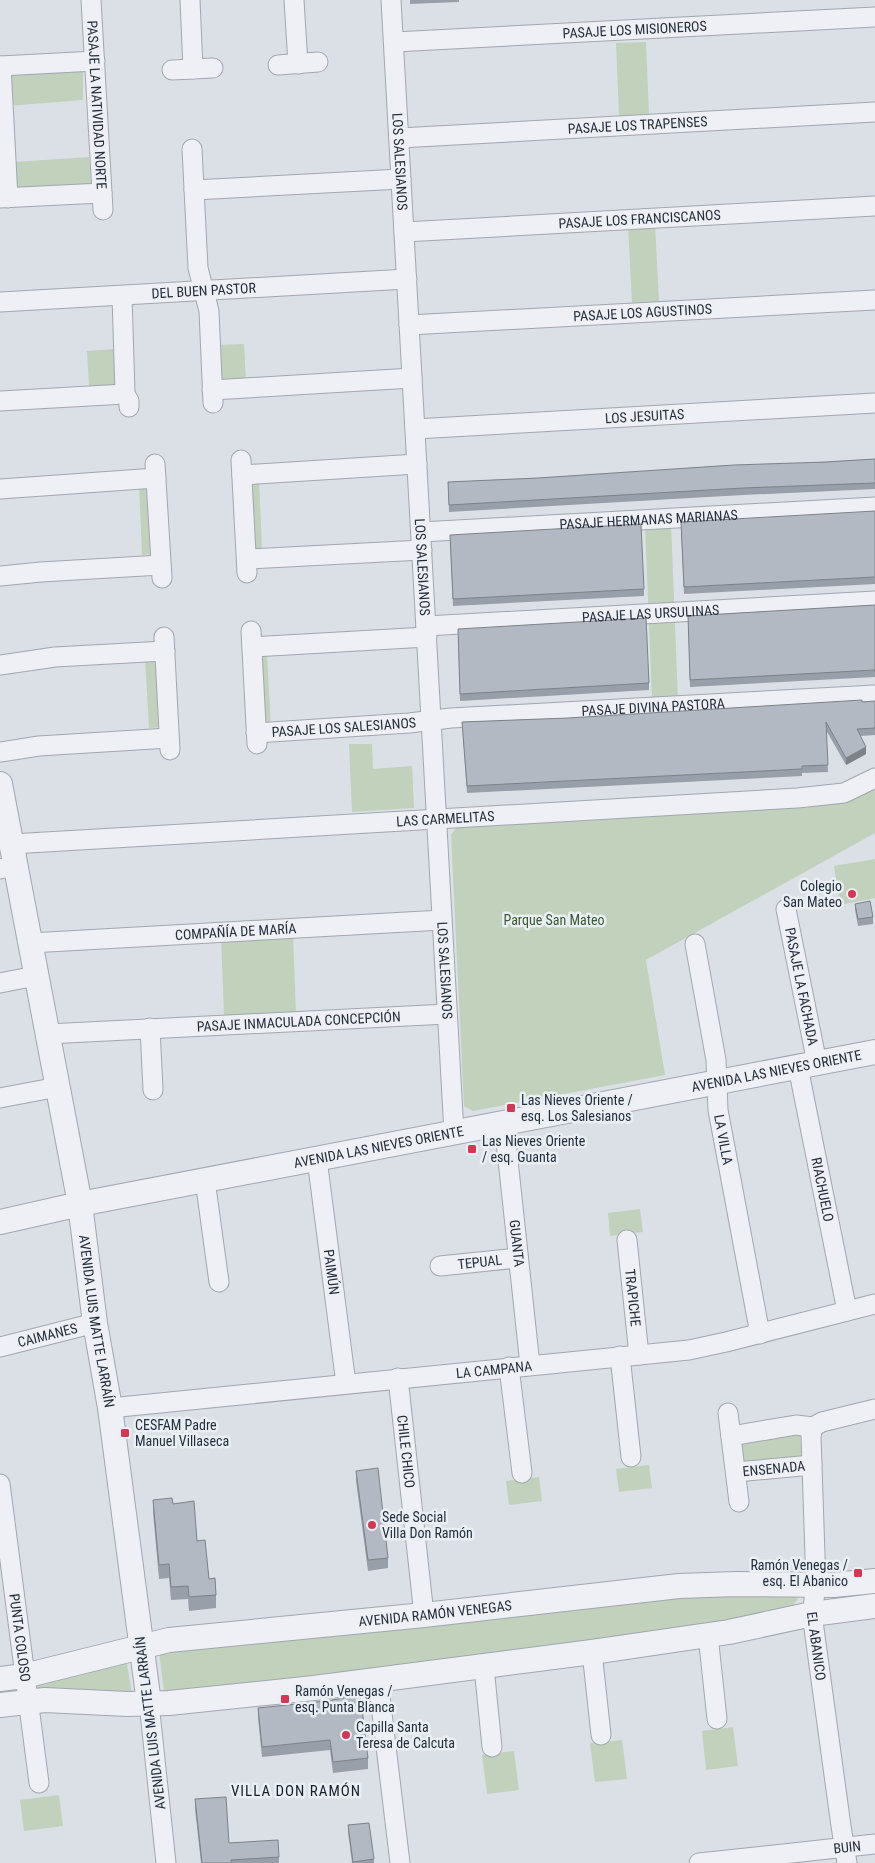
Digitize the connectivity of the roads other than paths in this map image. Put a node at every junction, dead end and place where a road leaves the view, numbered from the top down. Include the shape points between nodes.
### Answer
1 (91, 0) edge
2 (190, 0) edge
3 (294, 0) edge
4 (391, 0) edge
5 (875, 18) edge
6 (394, 42) junction
7 (95, 61) junction
8 (318, 62) dead end
9 (298, 64) junction
10 (278, 65) dead end
11 (1, 66) edge
12 (213, 68) dead end
13 (194, 69) junction
14 (172, 70) dead end
15 (875, 112) edge
16 (399, 138) junction
17 (192, 149) dead end
18 (401, 179) junction
19 (194, 190) junction
20 (4, 198) edge
21 (875, 206) edge
22 (404, 232) junction
23 (407, 279) junction
24 (204, 291) junction
25 (122, 296) junction
26 (875, 300) edge
27 (0, 302) edge
28 (409, 326) junction
29 (412, 378) junction
30 (0, 401) edge
31 (875, 403) edge
32 (415, 428) junction
33 (417, 464) junction
34 (0, 489) edge
35 (875, 507) edge
36 (421, 541) junction
37 (0, 576) edge
38 (875, 601) edge
39 (426, 632) junction
40 (0, 665) edge
41 (875, 695) edge
42 (431, 721) junction
43 (0, 752) edge
44 (875, 778) edge
45 (0, 784) edge
46 (437, 819) junction
47 (9, 860) edge
48 (786, 909) dead end
49 (442, 920) junction
50 (30, 943) junction
51 (695, 944) dead end
52 (36, 976) junction
53 (0, 983) edge
54 (447, 1014) junction
55 (150, 1028) junction
56 (47, 1034) junction
57 (875, 1052) edge
58 (807, 1065) junction
59 (717, 1082) junction
60 (58, 1087) junction
61 (153, 1090) dead end
62 (0, 1098) edge
63 (504, 1123) junction
64 (454, 1133) junction
65 (316, 1159) junction
66 (206, 1180) junction
67 (80, 1204) junction
68 (0, 1222) edge
69 (627, 1240) dead end
70 (518, 1258) junction
71 (440, 1266) dead end
72 (219, 1282) dead end
73 (875, 1304) edge
74 (846, 1311) junction
75 (96, 1323) junction
76 (760, 1334) junction
77 (0, 1347) edge
78 (629, 1355) junction
79 (530, 1365) junction
80 (509, 1367) junction
81 (398, 1378) junction
82 (346, 1384) junction
83 (110, 1408) junction
84 (875, 1409) edge
85 (728, 1413) dead end
86 (813, 1427) junction
87 (731, 1436) junction
88 (631, 1457) dead end
89 (812, 1465) junction
90 (736, 1472) junction
91 (522, 1473) dead end
92 (0, 1484) edge
93 (740, 1502) dead end
94 (5, 1564) edge
95 (875, 1580) edge
96 (816, 1585) junction
97 (875, 1606) edge
98 (812, 1614) junction
99 (424, 1615) junction
100 (708, 1635) junction
101 (141, 1648) junction
102 (592, 1652) junction
103 (484, 1667) junction
104 (24, 1676) junction
105 (0, 1679) edge
106 (378, 1680) junction
107 (27, 1702) junction
108 (149, 1703) junction
109 (0, 1705) edge
110 (717, 1719) dead end
111 (601, 1735) dead end
112 (492, 1747) dead end
113 (39, 1783) dead end
114 (875, 1844) edge
115 (846, 1855) edge
116 (166, 1863) edge
117 (400, 1863) edge
118 (699, 1863) edge

1 - 7 street, PASAJE LA NATIVIDAD NORTE
2 - 13 street
3 - 9 street
4 - 6 street, LOS SALESIANOS
5 - 6 street, PASAJE LOS MISIONEROS
6 - 16 street, LOS SALESIANOS
7 - 11 street
7 - 20 street, PASAJE LA NATIVIDAD NORTE via 103,201
8 - 9 street
9 - 10 street
11 - 20 street
12 - 13 street
13 - 14 street
15 - 16 street, PASAJE LOS TRAPENSES
16 - 18 street, LOS SALESIANOS
17 - 19 street
18 - 19 street
18 - 22 street, LOS SALESIANOS
19 - 24 street via 198,268
21 - 22 street, PASAJE LOS FRANCISCANOS
22 - 23 street, LOS SALESIANOS
23 - 24 street, DEL BUEN PASTOR
23 - 28 street, LOS SALESIANOS
24 - 25 street, DEL BUEN PASTOR
24 - 29 street via 209,311 213,396
25 - 27 street, DEL BUEN PASTOR
25 - 30 street via 127,400
26 - 28 street, PASAJE LOS AGUSTINOS
28 - 29 street, LOS SALESIANOS
29 - 32 street, LOS SALESIANOS
31 - 32 street, LOS JESUITAS
32 - 33 street, LOS SALESIANOS
33 - 36 street, LOS SALESIANOS
33 - 36 street, PASAJE HERMANAS MARIANAS via 241,468 247,566
34 - 37 street via 155,471 162,572
35 - 36 street, PASAJE HERMANAS MARIANAS
36 - 39 street, LOS SALESIANOS
38 - 39 street, PASAJE LAS URSULINAS
39 - 42 street, LOS SALESIANOS
39 - 42 street, PASAJE LOS SALESIANOS via 251,639 256,738
40 - 43 street via 164,644 170,744 39,746
41 - 42 street, PASAJE DIVINA PASTORA
42 - 46 street, LOS SALESIANOS
44 - 46 street, LAS CARMELITAS via 853,790 834,795
45 - 47 street, AVENIDA LUIS MATTE LARRAÍN
46 - 47 street, LAS CARMELITAS
46 - 49 street, LOS SALESIANOS
47 - 50 street, AVENIDA LUIS MATTE LARRAÍN
48 - 58 street, PASAJE LA FACHADA
49 - 50 street, COMPAÑÍA DE MARÍA
49 - 54 street, LOS SALESIANOS
50 - 52 street, AVENIDA LUIS MATTE LARRAÍN
51 - 59 street, LA VILLA
52 - 53 street
52 - 56 street, AVENIDA LUIS MATTE LARRAÍN
54 - 55 street, PASAJE INMACULADA CONCEPCIÓN
54 - 64 street, LOS SALESIANOS
55 - 56 street, PASAJE INMACULADA CONCEPCIÓN
55 - 61 street
56 - 60 street, AVENIDA LUIS MATTE LARRAÍN
57 - 58 street, AVENIDA LAS NIEVES ORIENTE
58 - 59 street, AVENIDA LAS NIEVES ORIENTE
58 - 74 street, RIACHUELO
59 - 63 street, AVENIDA LAS NIEVES ORIENTE
59 - 76 street, LA VILLA via 718,1110
60 - 62 street
60 - 67 street, AVENIDA LUIS MATTE LARRAÍN
63 - 64 street, AVENIDA LAS NIEVES ORIENTE
63 - 70 street, GUANTA
64 - 65 street, AVENIDA LAS NIEVES ORIENTE
65 - 66 street, AVENIDA LAS NIEVES ORIENTE
65 - 82 street, PAIMÚN
66 - 67 street, AVENIDA LAS NIEVES ORIENTE
66 - 72 street
67 - 68 street, AVENIDA LAS NIEVES ORIENTE
67 - 75 street, AVENIDA LUIS MATTE LARRAÍN
69 - 78 street, TRAPICHE
70 - 71 street, TEPUAL
70 - 79 street, GUANTA
73 - 74 street, LA CAMPANA
74 - 76 street, LA CAMPANA
75 - 77 street, CAIMANES
75 - 83 street, AVENIDA LUIS MATTE LARRAÍN
76 - 78 street, LA CAMPANA via 702,1348
78 - 79 street, LA CAMPANA
78 - 88 street, TRAPICHE
79 - 80 street, LA CAMPANA
80 - 81 street, LA CAMPANA
80 - 91 street
81 - 82 street, LA CAMPANA
81 - 99 street, CHILE CHICO
82 - 83 street, LA CAMPANA
83 - 101 street, AVENIDA LUIS MATTE LARRAÍN
84 - 86 street
85 - 87 street
86 - 87 street via 796,1425
86 - 89 street, EL ABANICO
87 - 90 street
89 - 90 street, ENSENADA
89 - 96 street, EL ABANICO
90 - 93 street
92 - 94 street, PUNTA COLOSO
94 - 104 street, PUNTA COLOSO
95 - 96 street, AVENIDA RAMÓN VENEGAS
96 - 98 street, EL ABANICO
96 - 99 street, AVENIDA RAMÓN VENEGAS via 679,1586
97 - 98 street
98 - 100 street
98 - 115 street, EL ABANICO
99 - 101 street, AVENIDA RAMÓN VENEGAS via 169,1640
100 - 102 street
100 - 110 street
101 - 104 street, AVENIDA RAMÓN VENEGAS
101 - 108 street, AVENIDA LUIS MATTE LARRAÍN
102 - 103 street
102 - 111 street
103 - 106 street
103 - 112 street
104 - 105 street, AVENIDA RAMÓN VENEGAS
104 - 107 street, PUNTA COLOSO
106 - 108 street
106 - 117 street
107 - 108 street
107 - 109 street
107 - 113 street, PUNTA COLOSO
108 - 116 street, AVENIDA LUIS MATTE LARRAÍN
114 - 115 street, BUIN
115 - 118 street, BUIN

